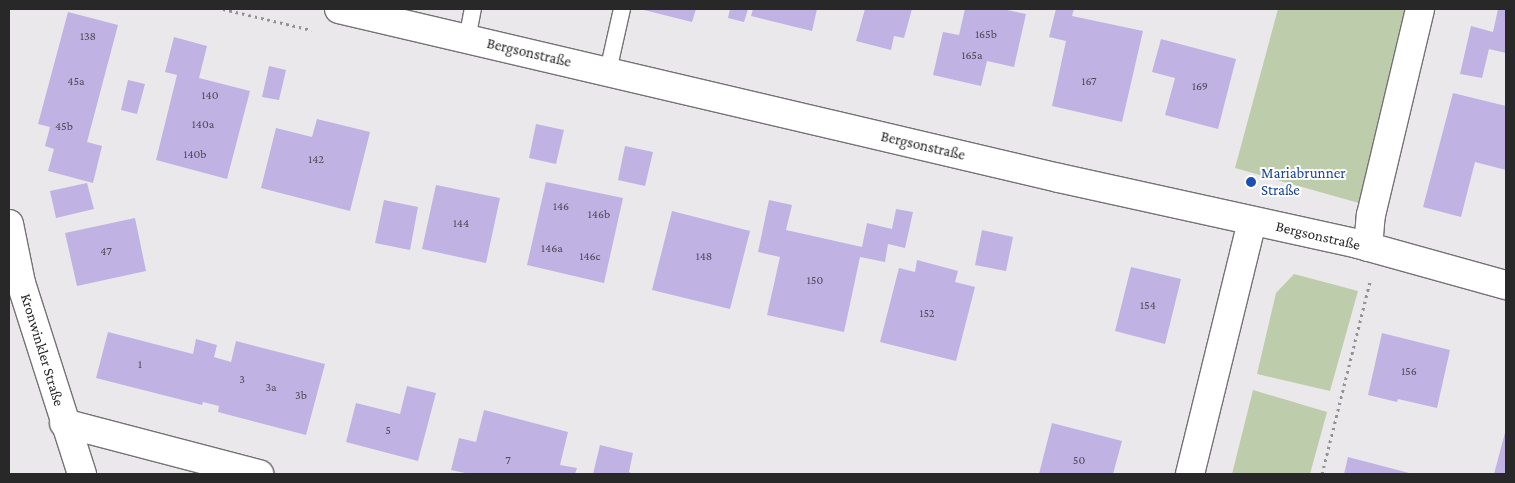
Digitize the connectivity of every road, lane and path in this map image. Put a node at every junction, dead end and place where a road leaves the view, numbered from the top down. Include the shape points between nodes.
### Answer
1 (339, 9) edge
2 (473, 9) edge
3 (622, 9) edge
4 (1420, 9) edge
5 (466, 39) junction
6 (608, 71) junction
7 (1252, 221) junction
8 (9, 224) edge
9 (1368, 247) junction
10 (1371, 279) dead end
11 (1506, 285) edge
12 (64, 423) junction
13 (82, 474) edge
14 (259, 474) edge
15 (1190, 474) edge
16 (1322, 474) edge

1 - 5 street, Bergsonstraße
2 - 5 lane
3 - 6 lane
4 - 9 street via 1370,215
5 - 6 street, Bergsonstraße
6 - 7 street, Bergsonstraße
7 - 9 street, Bergsonstraße
7 - 15 street
8 - 12 street, Kronwinkler Straße via 21,283
9 - 11 street, Bergsonstraße
10 - 16 path
12 - 13 street, Kronwinkler Straße
12 - 14 street

